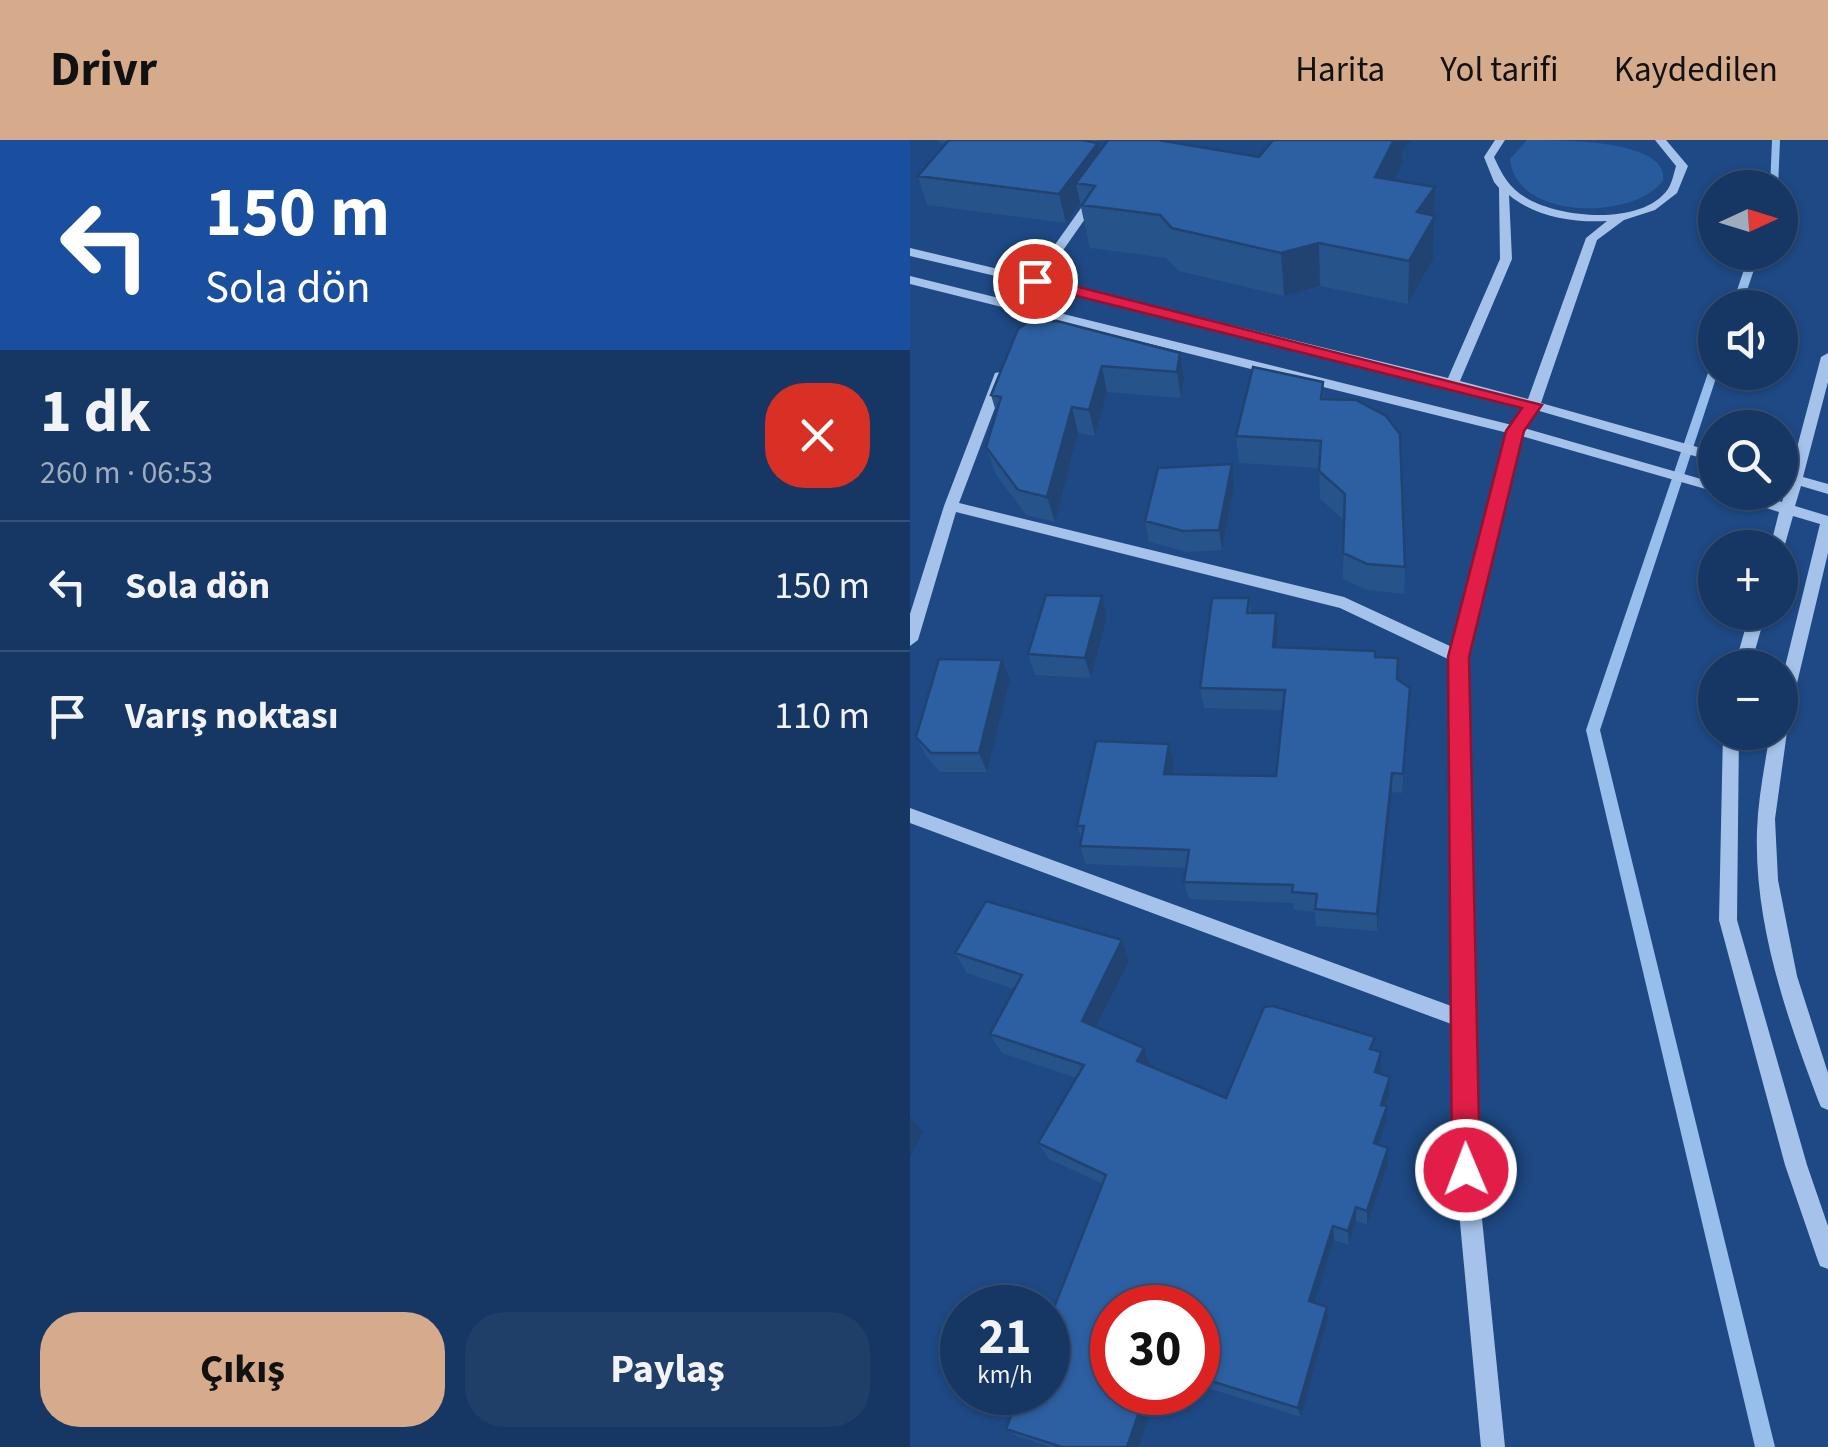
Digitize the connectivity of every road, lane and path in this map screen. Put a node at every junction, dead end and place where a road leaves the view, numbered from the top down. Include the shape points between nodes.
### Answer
1 (1500, 140) edge
2 (1660, 140) edge
3 (1101, 188) edge
4 (1503, 190) junction
5 (1620, 217) junction
6 (910, 252) edge
7 (910, 280) edge
8 (1035, 281) junction
9 (1036, 312) junction
10 (1027, 328) edge
11 (1828, 357) edge
12 (1008, 362) edge
13 (1452, 384) junction
14 (1533, 405) junction
15 (1515, 431) junction
16 (1798, 443) edge
17 (1698, 453) edge
18 (1798, 481) edge
19 (1698, 483) edge
20 (1828, 489) edge
21 (951, 506) junction
22 (1788, 510) joint
23 (1828, 522) edge
24 (1782, 530) edge
25 (910, 640) edge
26 (1797, 650) edge
27 (1458, 657) junction
28 (1731, 750) edge
29 (1777, 750) edge
30 (910, 814) edge
31 (1464, 1020) junction
32 (1828, 1100) edge
33 (1828, 1258) edge
34 (1493, 1447) edge

1 - 4 street via 1489,157
2 - 5 street via 1682,166 1681,182 1670,198
3 - 8 street
4 - 5 street via 1554,214
4 - 13 street via 1506,258
5 - 14 street via 1592,238
6 - 8 street
7 - 9 street
8 - 13 street
9 - 10 street
9 - 15 street
11 - 16 street
12 - 21 street
13 - 14 street
14 - 15 street
14 - 17 street
15 - 19 street
15 - 27 street
18 - 20 street
21 - 25 street
21 - 27 street via 1344,603
22 - 23 street
22 - 24 street
23 - 26 street
27 - 31 street
28 - 33 street via 1728,920
29 - 32 street via 1766,844 1776,938 1798,1023
30 - 31 street
31 - 34 street via 1466,1170

